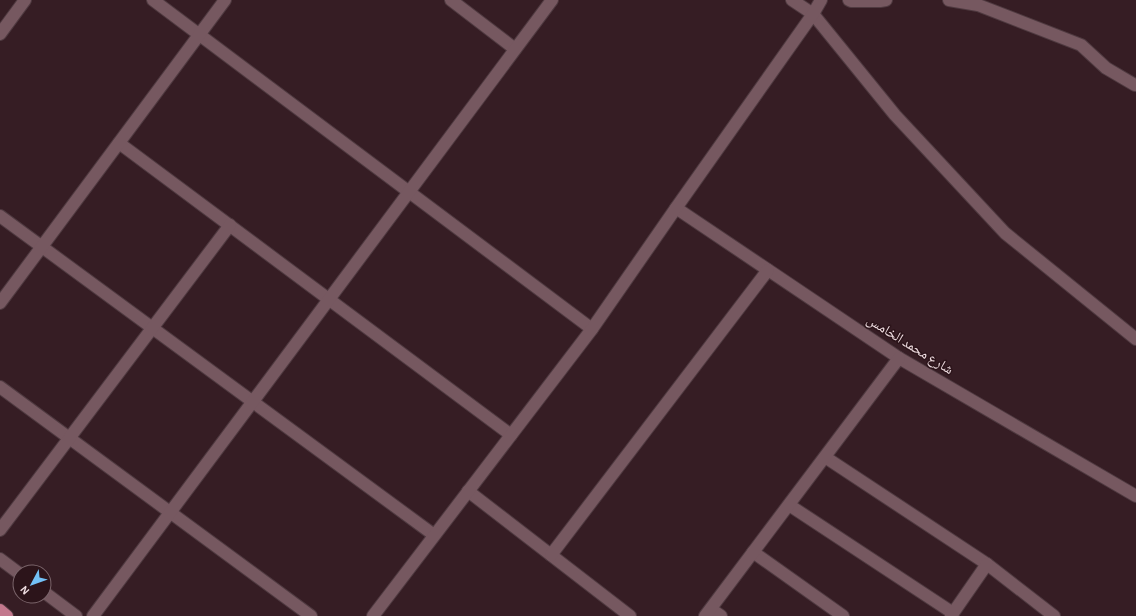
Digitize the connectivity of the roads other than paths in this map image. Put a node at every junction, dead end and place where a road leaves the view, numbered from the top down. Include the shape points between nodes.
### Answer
1 (25, 0) edge
2 (153, 0) edge
3 (225, 0) edge
4 (451, 0) edge
5 (552, 0) edge
6 (792, 0) edge
7 (821, 0) edge
8 (849, 0) edge
9 (886, 0) edge
10 (949, 0) edge
11 (813, 14) junction
12 (0, 34) edge
13 (199, 35) junction
14 (515, 49) junction
15 (1136, 85) edge
16 (119, 143) junction
17 (409, 192) junction
18 (676, 208) junction
19 (0, 216) edge
20 (230, 225) junction
21 (42, 247) junction
22 (768, 270) junction
23 (329, 299) junction
24 (0, 303) edge
25 (152, 328) junction
26 (592, 329) junction
27 (1136, 339) edge
28 (899, 358) junction
29 (0, 387) edge
30 (252, 402) junction
31 (511, 435) junction
32 (69, 438) junction
33 (824, 457) junction
34 (468, 491) junction
35 (1136, 496) edge
36 (789, 505) junction
37 (170, 513) junction
38 (0, 530) edge
39 (434, 535) junction
40 (753, 552) junction
41 (551, 556) junction
42 (0, 559) edge
43 (987, 564) junction
44 (12, 568) edge
45 (52, 598) edge
46 (0, 610) edge
47 (708, 612) edge
48 (952, 615) edge
49 (7, 616) edge
50 (76, 616) edge
51 (93, 616) edge
52 (311, 616) edge
53 (372, 616) edge
54 (630, 616) edge
55 (721, 616) edge
56 (843, 616) edge
57 (1054, 616) edge

1 - 12 street
2 - 13 street
3 - 13 street
4 - 14 street
5 - 14 street
6 - 11 street
7 - 11 street
8 - 9 street
10 - 15 street via 978,5 1081,45 1106,68
11 - 18 street
11 - 27 street via 895,115 1005,233
13 - 16 street
13 - 17 street
14 - 17 street
16 - 20 street
16 - 21 street
17 - 23 street
17 - 26 street
18 - 22 street, شارع محمد الخامس
18 - 26 street
19 - 21 street
20 - 23 street
20 - 25 street
21 - 24 street
21 - 25 street
22 - 28 street, شارع محمد الخامس
22 - 41 street
23 - 30 street
23 - 31 street
25 - 30 street
25 - 32 street
26 - 31 street
28 - 33 street
28 - 35 street, شارع محمد الخامس
29 - 32 street
30 - 37 street
30 - 39 street
31 - 34 street
32 - 37 street
32 - 38 street
33 - 36 street
33 - 43 street
34 - 39 street
34 - 41 street
36 - 40 street
36 - 48 street
37 - 51 street
37 - 52 street
39 - 53 street
40 - 47 street
40 - 56 street
41 - 54 street
42 - 44 street
43 - 48 street
43 - 57 street
45 - 50 street
46 - 49 main road
47 - 55 street

